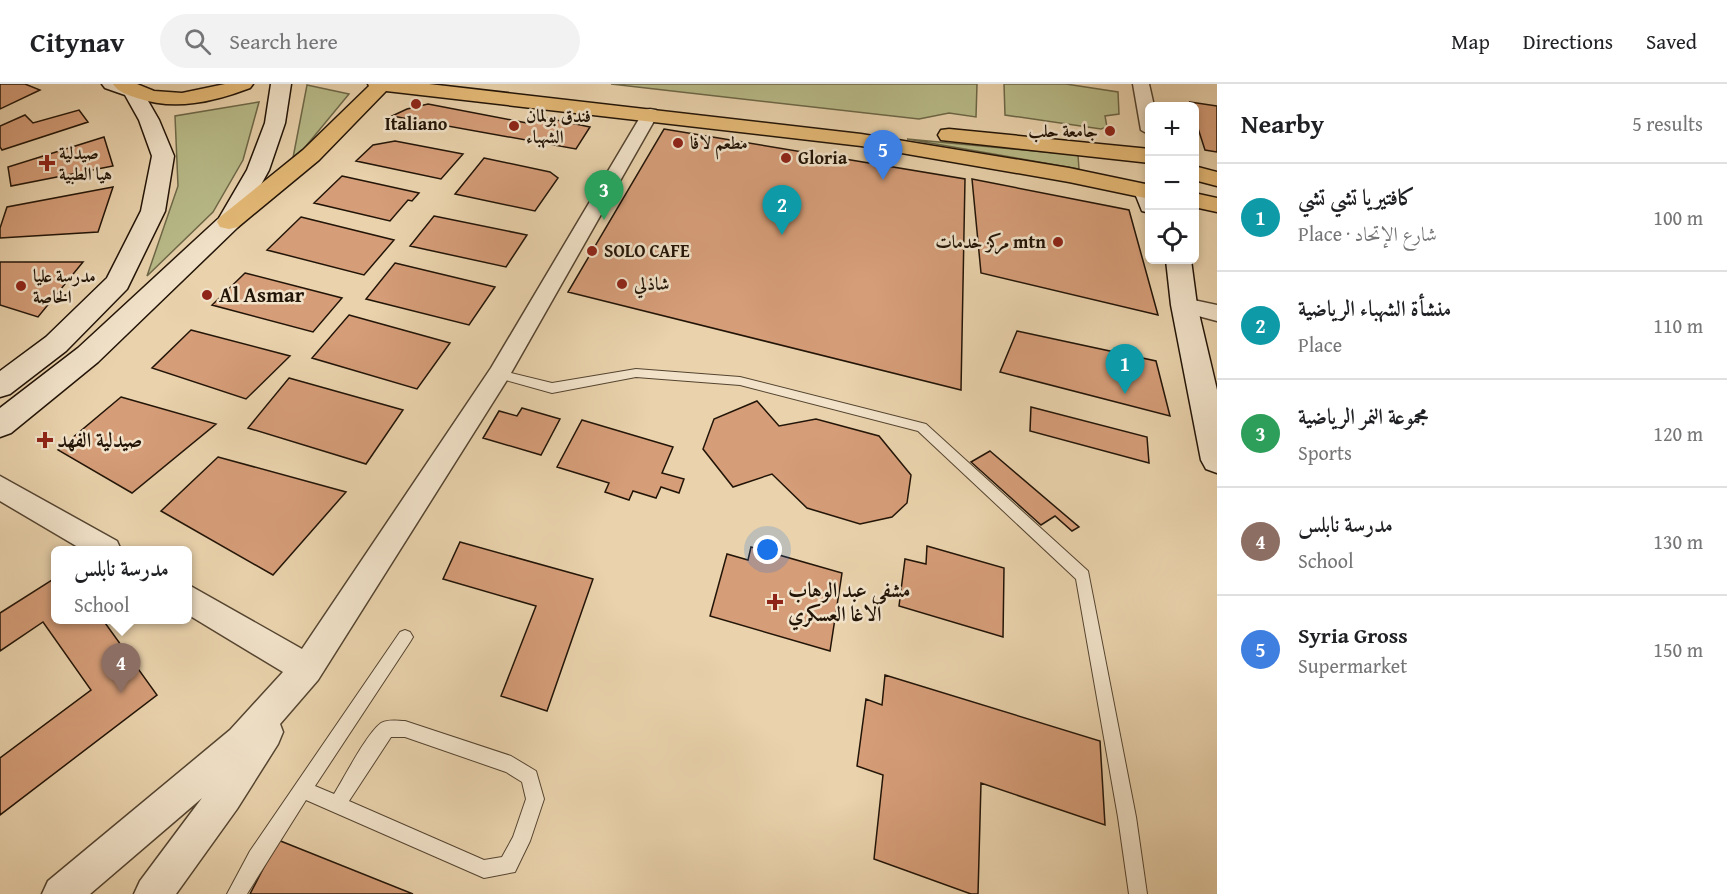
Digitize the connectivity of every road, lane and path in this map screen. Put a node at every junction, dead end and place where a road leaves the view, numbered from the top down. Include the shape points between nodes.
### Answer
1 (243, 84) edge
2 (281, 84) edge
3 (380, 84) edge
4 (488, 84) edge
5 (1141, 84) edge
6 (123, 86) edge
7 (1145, 107) edge
8 (650, 114) junction
9 (1144, 156) edge
10 (1199, 175) edge
11 (1217, 179) edge
12 (1145, 193) edge
13 (1145, 194) edge
14 (1199, 201) edge
15 (1217, 205) edge
16 (229, 222) junction
17 (1177, 264) edge
18 (1185, 305) junction
19 (1217, 313) edge
20 (499, 374) junction
21 (0, 386) edge
22 (0, 424) edge
23 (1217, 460) edge
24 (0, 487) edge
25 (100, 546) edge
26 (192, 602) edge
27 (405, 638) dead end
28 (299, 680) junction
29 (303, 790) junction
30 (337, 805) junction
31 (61, 894) edge
32 (153, 894) edge
33 (237, 894) edge
34 (1138, 894) edge

1 - 6 main road via 204,96 177,98 153,97
2 - 16 street via 275,123 258,170
3 - 8 main road
3 - 16 main road via 311,154
4 - 9 main road
5 - 7 street
6 - 21 street via 149,120 163,156 153,211 118,283 56,345
8 - 13 main road via 861,140
8 - 20 street
9 - 12 main road via 1122,162 1120,168 1130,183
10 - 11 main road
14 - 15 main road
16 - 22 street via 88,355
17 - 18 street
18 - 19 street
18 - 23 street
20 - 28 street
20 - 34 lane via 552,388 636,373 740,381 922,427 1083,576
24 - 25 street
26 - 28 street
27 - 29 lane
28 - 31 street via 242,742
28 - 32 street via 225,796
29 - 30 lane
29 - 33 lane
30 - 30 lane via 484,869 508,865 535,799 531,777 511,765 405,729 387,729

